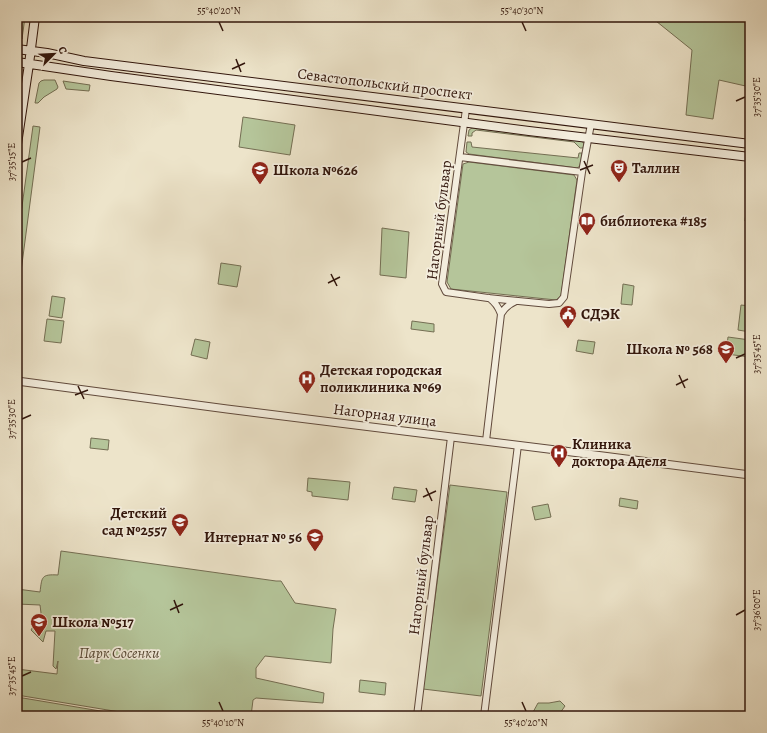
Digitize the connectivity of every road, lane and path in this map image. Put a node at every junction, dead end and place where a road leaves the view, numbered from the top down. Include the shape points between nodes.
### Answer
1 (34, 17) edge
2 (17, 49) edge
3 (31, 51) junction
4 (17, 62) edge
5 (29, 64) junction
6 (466, 109) junction
7 (19, 110) edge
8 (464, 122) junction
9 (591, 124) junction
10 (18, 125) edge
11 (589, 139) junction
12 (17, 144) edge
13 (750, 144) edge
14 (460, 156) junction
15 (750, 157) edge
16 (582, 172) junction
17 (488, 298) junction
18 (517, 300) junction
19 (501, 314) junction
20 (17, 381) edge
21 (451, 437) junction
22 (486, 441) junction
23 (518, 445) junction
24 (750, 475) edge
25 (417, 716) edge
26 (484, 716) edge

1 - 3 main road
2 - 3 main road, Севастопольский проспект
3 - 5 main road
3 - 6 main road, Севастопольский проспект via 84,61
4 - 5 main road, Севастопольский проспект
5 - 7 main road
5 - 8 main road, Севастопольский проспект
6 - 8 street, Нагорный бульвар
6 - 9 main road, Севастопольский проспект
7 - 10 main road
8 - 11 main road, Севастопольский проспект
8 - 14 street, Нагорный бульвар
9 - 11 street, Нагорный бульвар
9 - 13 main road, Севастопольский проспект
10 - 12 main road
11 - 15 main road, Севастопольский проспект
11 - 16 street, Нагорный бульвар
14 - 16 street
14 - 17 street, Нагорный бульвар via 442,284 446,292
16 - 18 street, Нагорный бульвар via 564,297 559,302 549,304
17 - 18 street, Нагорный бульвар
17 - 19 street via 499,307
18 - 19 street via 510,303
19 - 22 street
20 - 21 street, Нагорная улица
21 - 22 street, Нагорная улица
21 - 25 street, Нагорный бульвар
22 - 23 street, Нагорная улица
23 - 24 street, Нагорная улица
23 - 26 street

